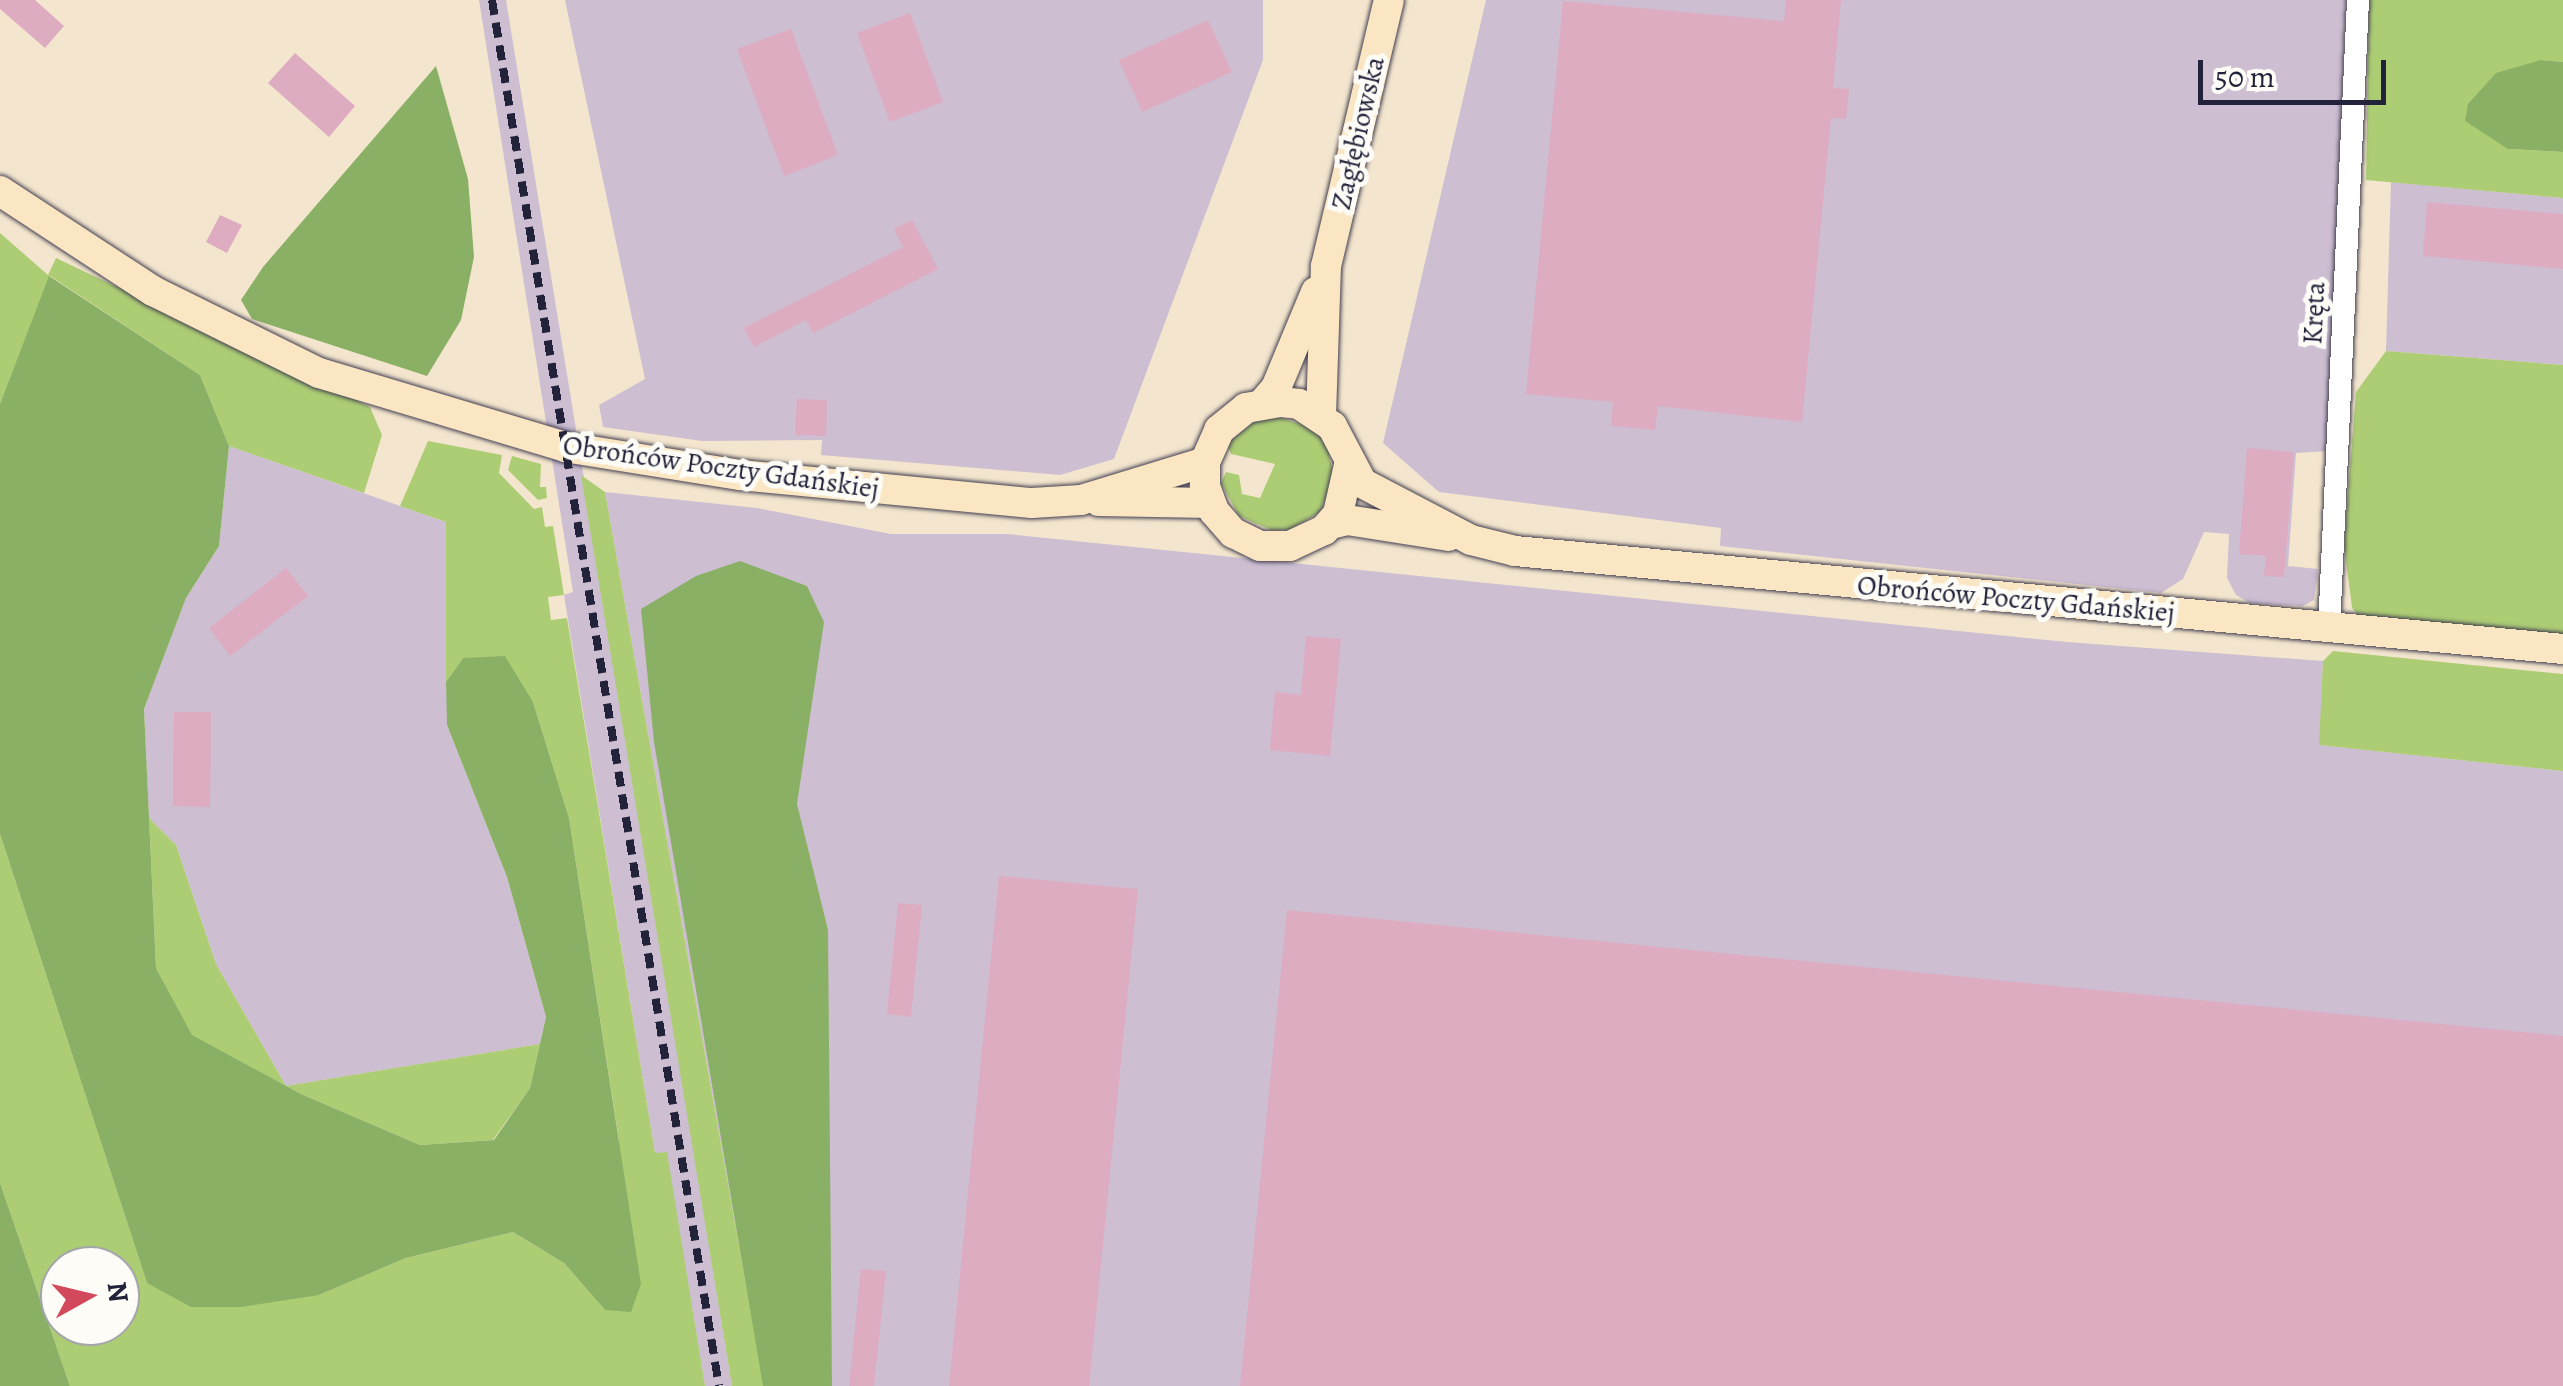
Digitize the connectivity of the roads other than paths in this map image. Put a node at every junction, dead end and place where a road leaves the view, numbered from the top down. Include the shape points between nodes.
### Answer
1 (1388, 0) edge
2 (2358, 0) edge
3 (0, 190) edge
4 (1326, 266) junction
5 (1263, 402) junction
6 (1321, 416) junction
7 (1206, 462) junction
8 (1349, 465) junction
9 (1081, 500) junction
10 (1210, 503) junction
11 (1331, 524) junction
12 (1472, 540) junction
13 (2329, 629) junction
14 (2563, 649) edge

1 - 4 main road, Zagłębiowska
2 - 13 street, Kręta
3 - 9 main road, Obrońców Poczty Gdańskiej via 113,268 210,322 319,373 492,430 740,475 1032,503
4 - 5 main road, Zagłębiowska via 1276,388
4 - 6 main road, Zagłębiowska
5 - 6 main road via 1299,404
5 - 7 main road via 1219,430
6 - 8 main road via 1344,444
7 - 9 main road, Obrońców Poczty Gdańskiej
7 - 10 main road
8 - 11 main road via 1348,493
8 - 12 main road, Obrońców Poczty Gdańskiej via 1362,482
9 - 10 main road, Obrońców Poczty Gdańskiej
10 - 11 main road via 1233,533 1260,546 1300,544
11 - 12 main road, Obrońców Poczty Gdańskiej via 1347,520
12 - 13 main road, Obrońców Poczty Gdańskiej via 1516,551
13 - 14 main road, Obrońców Poczty Gdańskiej

